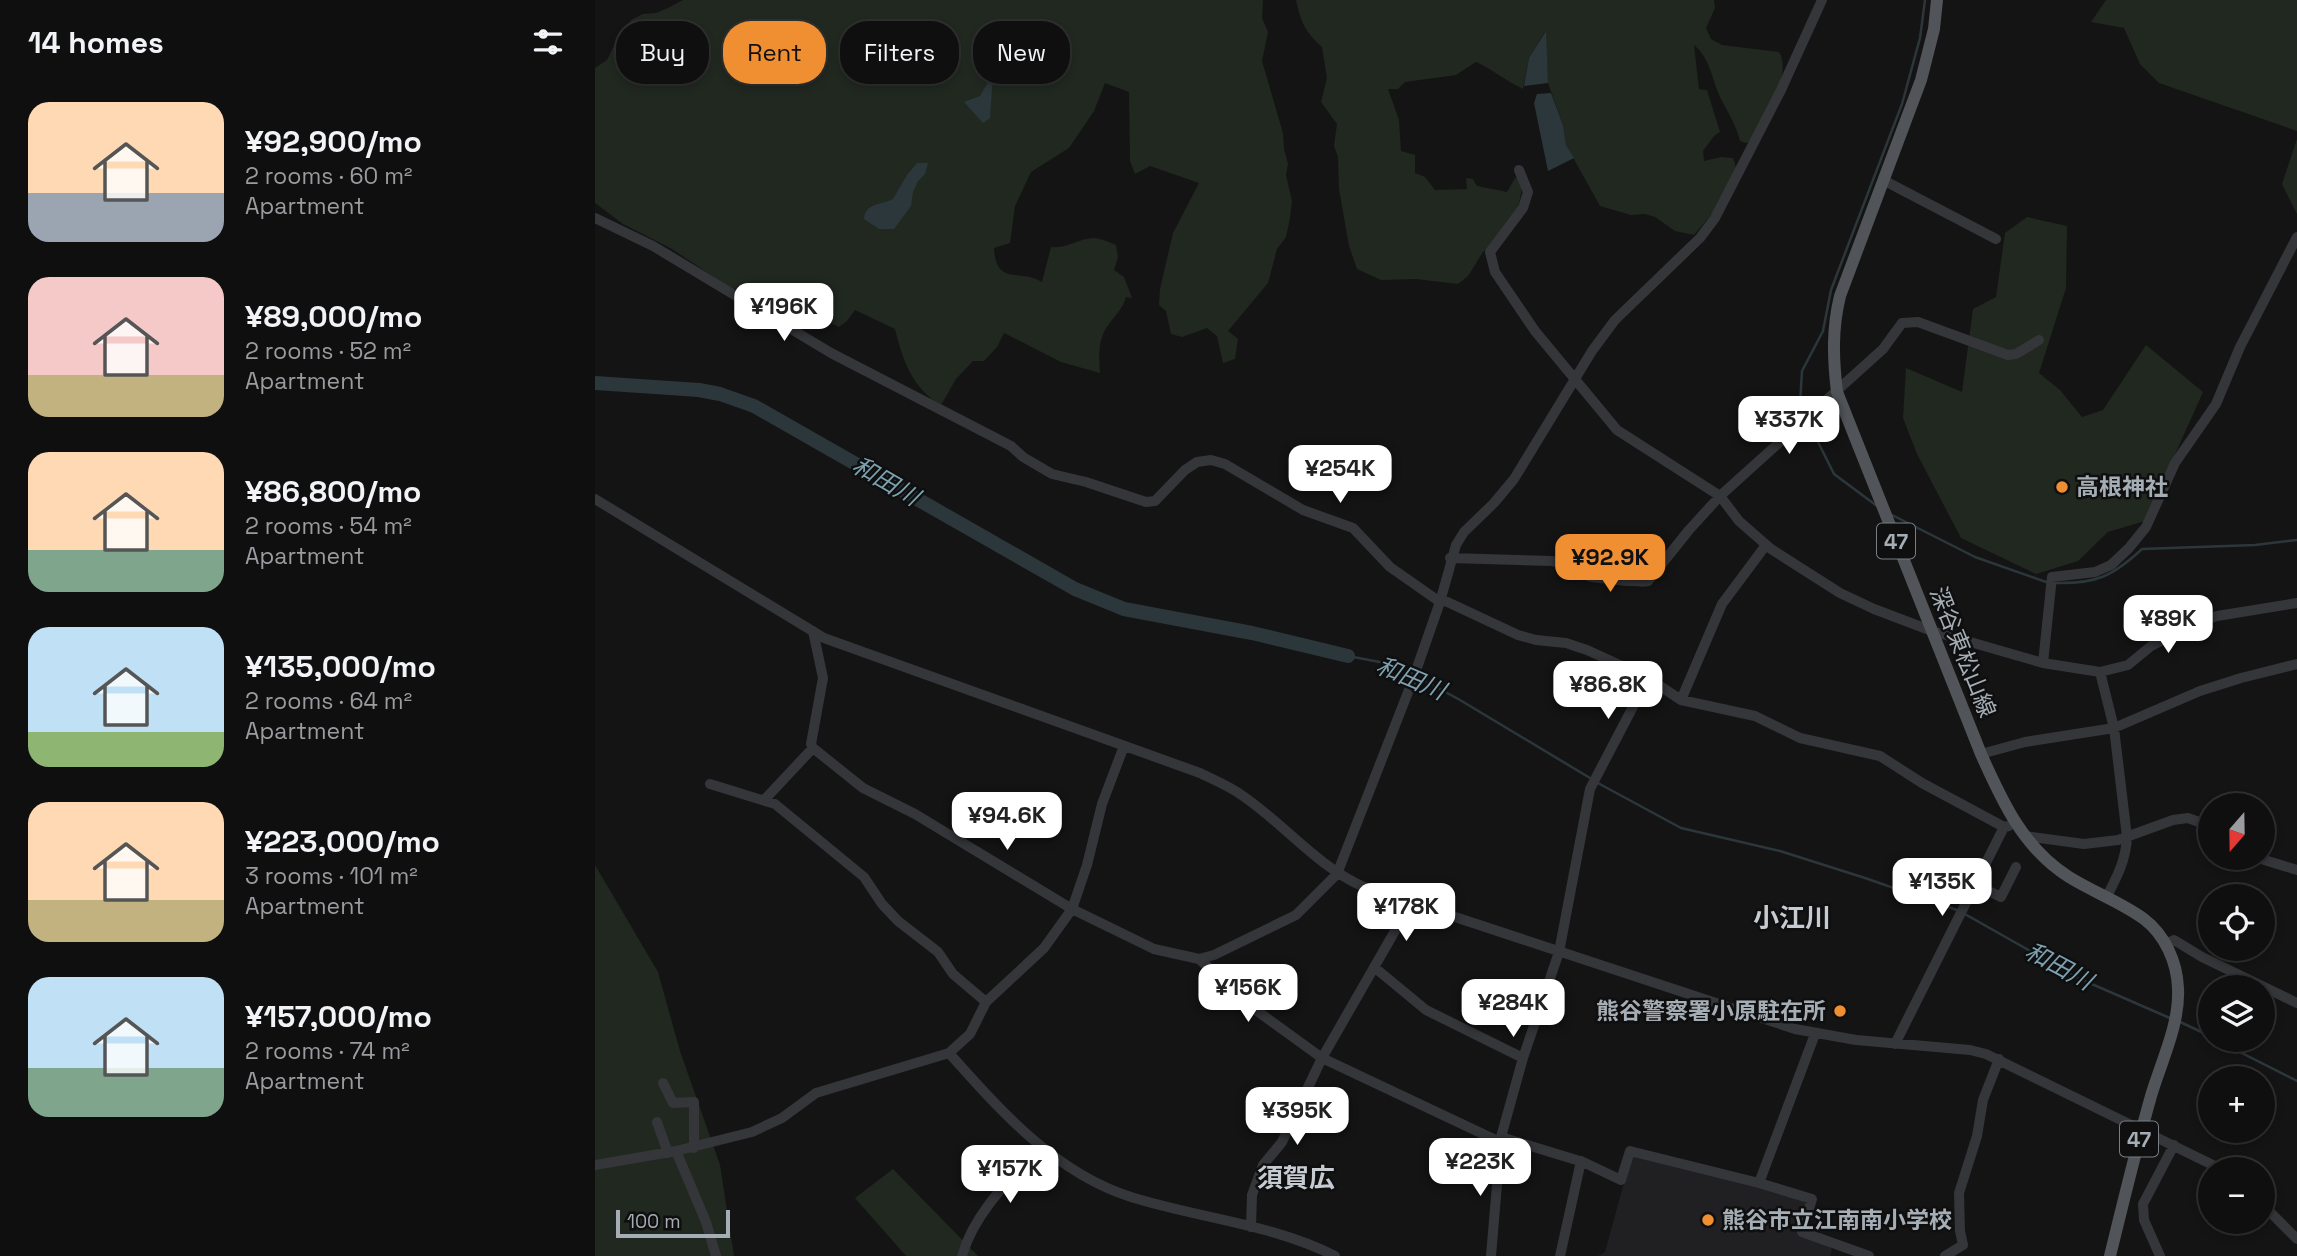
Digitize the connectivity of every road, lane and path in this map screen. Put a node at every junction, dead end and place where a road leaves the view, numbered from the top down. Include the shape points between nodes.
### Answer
1 (1822, 0) edge
2 (1937, 0) edge
3 (1519, 170) dead end
4 (1883, 180) junction
5 (595, 218) edge
6 (2297, 237) edge
7 (1996, 239) dead end
8 (2039, 340) dead end
9 (1575, 381) junction
10 (1837, 392) junction
11 (1720, 496) junction
12 (595, 499) edge
13 (1766, 545) junction
14 (1450, 558) junction
15 (1441, 600) junction
16 (2297, 603) edge
17 (813, 631) junction
18 (1931, 631) junction
19 (2043, 663) junction
20 (2297, 664) edge
21 (2100, 672) junction
22 (1648, 678) junction
23 (1681, 700) junction
24 (2114, 728) junction
25 (1124, 746) junction
26 (813, 748) junction
27 (1981, 754) junction
28 (710, 783) dead end
29 (765, 799) junction
30 (2198, 822) edge
31 (2010, 826) junction
32 (2025, 836) junction
33 (2127, 837) junction
34 (2275, 863) edge
35 (2017, 867) dead end
36 (2297, 870) edge
37 (1337, 874) junction
38 (1976, 885) junction
39 (2106, 898) junction
40 (1411, 903) junction
41 (1072, 909) junction
42 (2166, 944) junction
43 (1559, 951) junction
44 (1199, 959) junction
45 (1374, 967) junction
46 (986, 1002) junction
47 (2297, 1003) edge
48 (1815, 1034) junction
49 (1895, 1044) junction
50 (949, 1053) junction
51 (1322, 1058) junction
52 (1523, 1058) junction
53 (1999, 1059) junction
54 (663, 1083) dead end
55 (657, 1122) dead end
56 (2141, 1129) junction
57 (1501, 1140) junction
58 (2174, 1145) junction
59 (1041, 1146) junction
60 (694, 1147) junction
61 (672, 1152) junction
62 (2198, 1157) edge
63 (1581, 1161) junction
64 (595, 1165) edge
65 (1759, 1183) junction
66 (2275, 1217) edge
67 (1251, 1227) junction
68 (2297, 1239) edge
69 (1835, 1250) edge
70 (716, 1256) edge
71 (962, 1256) edge
72 (1335, 1256) edge
73 (1491, 1256) edge
74 (1560, 1256) edge
75 (1869, 1256) edge
76 (1945, 1256) edge
77 (2110, 1256) edge
78 (2159, 1256) edge

1 - 9 street via 1715,218 1615,320
2 - 4 main road, 深谷東松山線 / 47 via 1921,80
3 - 9 street via 1528,192 1523,208 1490,252 1495,272
4 - 7 street
4 - 10 main road, 深谷東松山線 / 47 via 1834,322
5 - 15 street via 653,246 831,354 1011,446 1044,470 1146,502 1155,501 1196,462 1225,464 1303,510 1353,528 1390,567
6 - 19 street via 2216,404 2175,463 2146,527 2111,565 2095,572 2052,577
8 - 10 street via 2008,355 1918,322 1902,323
9 - 11 street via 1617,430
9 - 14 street via 1514,479 1464,532
10 - 11 street
10 - 18 main road, 深谷東松山線 / 47
11 - 13 street
11 - 14 street via 1643,583 1590,577 1559,562
12 - 17 street
13 - 18 street via 1854,601
13 - 23 street via 1722,604
14 - 15 street
15 - 22 street via 1518,635 1566,643
15 - 37 street
16 - 21 street via 2208,619 2151,646 2128,665
17 - 25 street
17 - 26 street via 823,678 810,744
18 - 19 street
18 - 27 main road, 深谷東松山線 / 47
19 - 21 street
20 - 24 street via 2200,691
21 - 24 street
22 - 23 street
22 - 43 street via 1590,789
23 - 31 street via 1755,716 1800,738 1880,756 1922,783
24 - 27 street
24 - 33 street
25 - 37 street via 1200,773 1243,796
25 - 41 street
26 - 29 street
26 - 41 street via 863,788 915,814
27 - 31 main road, 深谷東松山線 / 47
28 - 29 street
29 - 46 street via 864,877 890,913 938,952 953,974
30 - 33 street via 2173,820
31 - 32 main road, 深谷東松山線 / 47
31 - 38 street
32 - 33 street via 2084,844
32 - 39 main road, 深谷東松山線 / 47 via 2067,876
33 - 39 street via 2121,870
34 - 36 street
35 - 38 street via 2001,897
37 - 40 street
37 - 44 street via 1296,915
38 - 49 street
39 - 42 main road, 深谷東松山線 / 47 via 2144,919
40 - 43 street
40 - 45 street
41 - 44 street via 1154,949
41 - 46 street via 1044,948
42 - 47 street via 2174,940
42 - 56 main road, 深谷東松山線 / 47 via 2177,972 2177,1008
43 - 48 street
43 - 52 street
44 - 51 street via 1253,1008
45 - 51 street
45 - 52 street via 1426,1010
46 - 50 street via 970,1034
48 - 49 street
48 - 65 street
49 - 53 street via 1971,1050
50 - 59 street
50 - 60 street via 816,1093 782,1118 752,1132
51 - 57 street
51 - 67 street via 1282,1142 1263,1165 1252,1195
52 - 57 street
53 - 56 street
53 - 76 street via 1983,1100 1959,1193 1963,1245
54 - 60 street via 673,1103 694,1102
55 - 61 street
56 - 58 street
56 - 77 main road, 深谷東松山線 / 47
57 - 63 street
57 - 73 street
58 - 62 street
58 - 78 street via 2143,1204 2144,1220
59 - 67 street via 1105,1187
59 - 71 street via 977,1222
60 - 61 street
61 - 64 street
61 - 70 street via 706,1222
63 - 65 street via 1621,1180 1630,1151
63 - 74 street
65 - 69 street via 1812,1199 1802,1232
66 - 68 street
67 - 72 street
69 - 75 street

